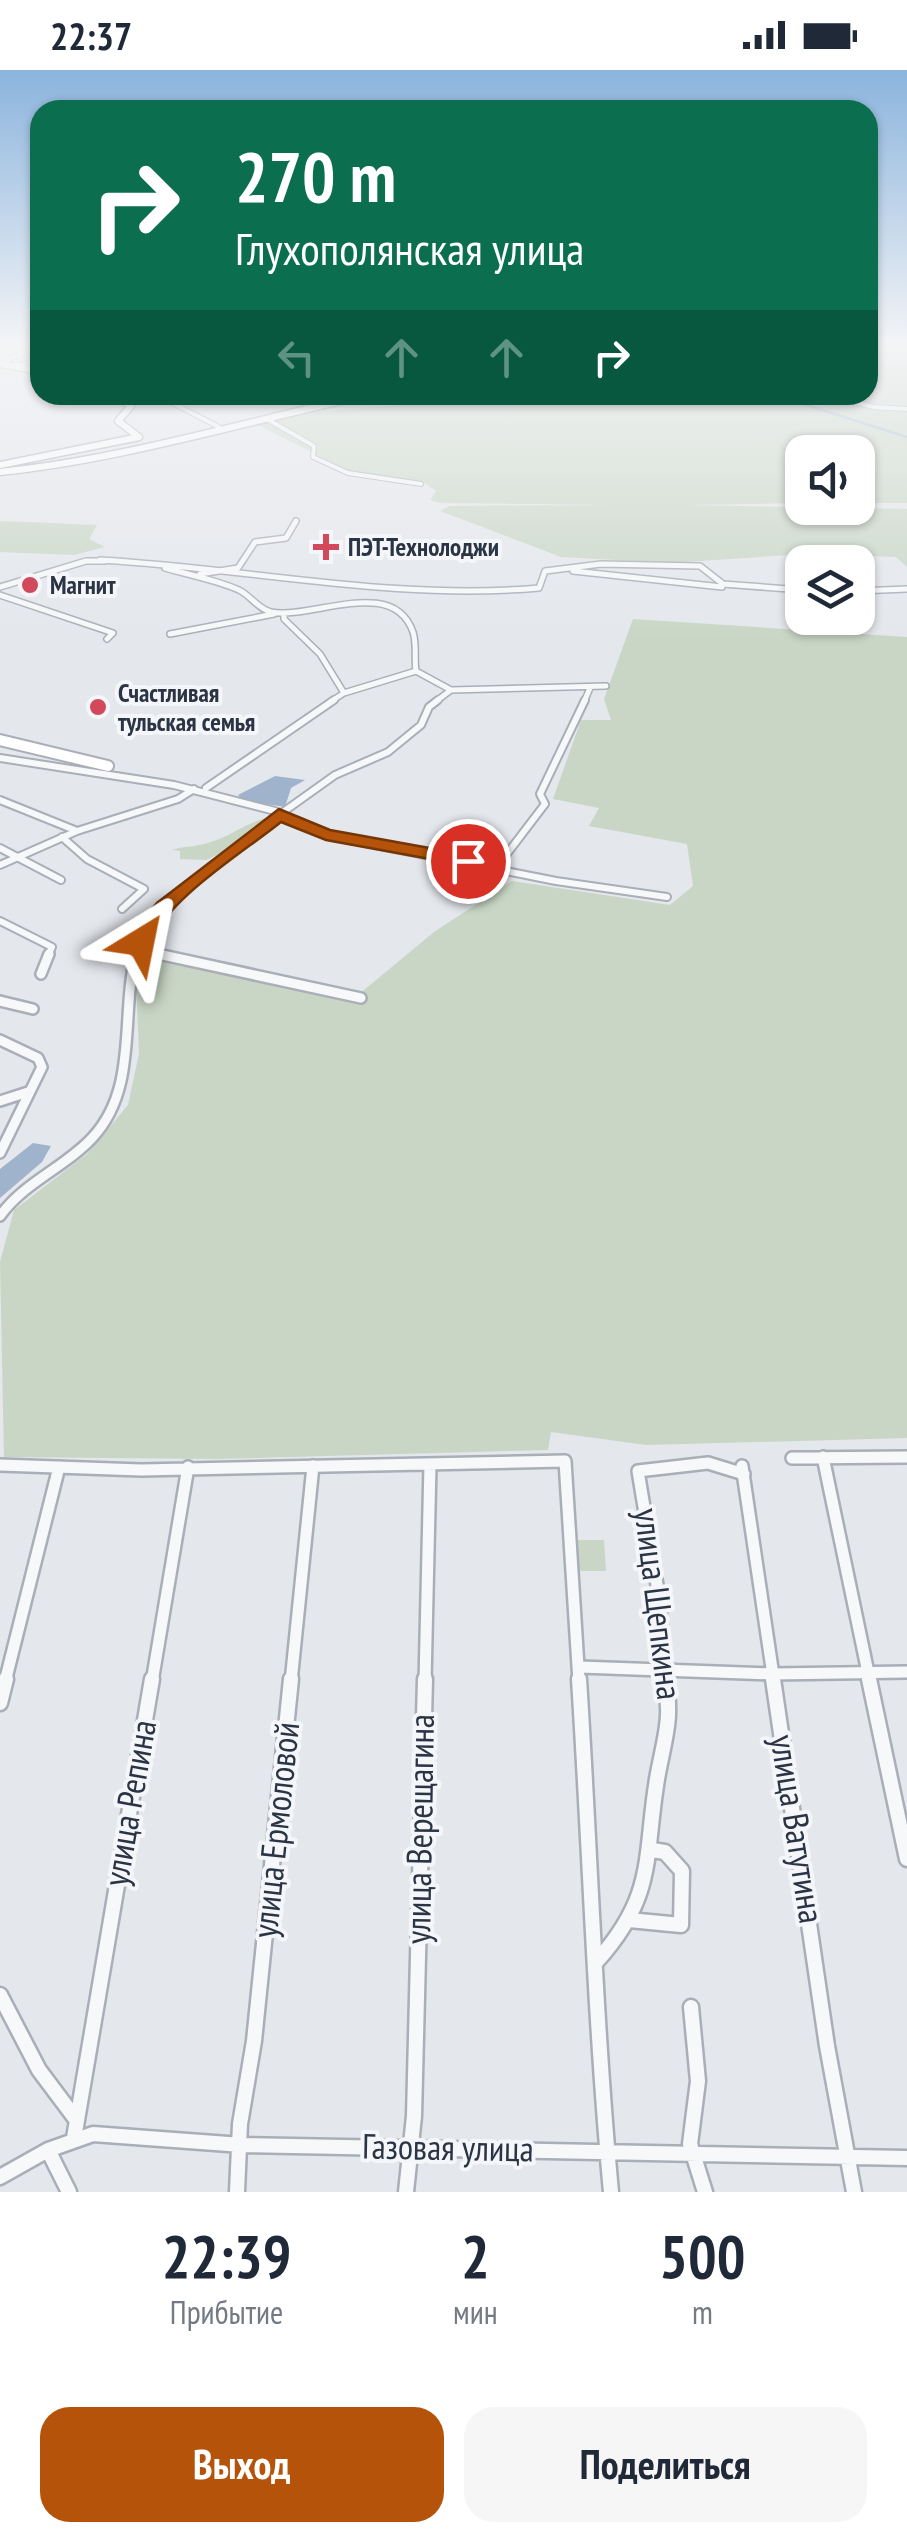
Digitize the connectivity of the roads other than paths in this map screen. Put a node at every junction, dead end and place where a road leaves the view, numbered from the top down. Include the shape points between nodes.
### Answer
1 (119, 441) edge
2 (170, 441) edge
3 (305, 441) edge
4 (0, 465) edge
5 (0, 472) edge
6 (421, 484) dead end
7 (296, 521) dead end
8 (100, 560) junction
9 (556, 568) junction
10 (235, 570) junction
11 (190, 574) junction
12 (0, 586) edge
13 (374, 586) junction
14 (757, 588) junction
15 (785, 589) edge
16 (907, 590) edge
17 (875, 591) edge
18 (0, 595) edge
19 (378, 602) junction
20 (263, 613) junction
21 (280, 613) junction
22 (170, 634) dead end
23 (107, 638) dead end
24 (416, 670) junction
25 (606, 686) dead end
26 (590, 688) junction
27 (451, 690) junction
28 (344, 693) junction
29 (0, 740) edge
30 (0, 758) edge
31 (108, 766) dead end
32 (206, 788) junction
33 (194, 789) junction
34 (0, 800) edge
35 (277, 813) junction
36 (77, 831) junction
37 (62, 837) junction
38 (0, 848) edge
39 (18, 856) junction
40 (0, 865) edge
41 (497, 867) junction
42 (62, 880) dead end
43 (668, 897) dead end
44 (122, 909) dead end
45 (0, 921) edge
46 (137, 949) junction
47 (41, 974) dead end
48 (361, 998) dead end
49 (0, 1001) edge
50 (33, 1009) dead end
51 (3, 1044) edge
52 (28, 1092) junction
53 (0, 1101) edge
54 (0, 1153) edge
55 (0, 1216) edge
56 (823, 1457) junction
57 (907, 1457) edge
58 (792, 1458) dead end
59 (430, 1464) junction
60 (0, 1465) edge
61 (313, 1466) junction
62 (60, 1467) junction
63 (188, 1467) junction
64 (638, 1471) joint
65 (580, 1667) junction
66 (664, 1670) junction
67 (907, 1672) edge
68 (773, 1674) junction
69 (868, 1674) junction
70 (0, 1703) edge
71 (652, 1850) junction
72 (907, 1858) edge
73 (629, 1920) junction
74 (597, 1960) junction
75 (0, 1995) edge
76 (692, 2007) dead end
77 (75, 2118) junction
78 (74, 2138) junction
79 (242, 2145) junction
80 (407, 2147) junction
81 (48, 2150) junction
82 (606, 2150) junction
83 (691, 2154) junction
84 (907, 2158) edge
85 (849, 2159) junction
86 (0, 2177) edge
87 (69, 2192) edge
88 (237, 2192) edge
89 (406, 2192) edge
90 (611, 2192) edge
91 (705, 2192) edge
92 (854, 2192) edge

1 - 4 street
2 - 5 street via 88,463
3 - 6 street via 314,446 313,457 348,473
7 - 10 street via 290,536 256,542
8 - 10 street
8 - 11 street
8 - 12 street
9 - 13 street via 545,571 538,588 526,590
9 - 14 street
9 - 14 street via 700,566 718,583
10 - 11 street
10 - 13 street
11 - 20 street via 242,591
13 - 19 street
14 - 15 street
16 - 17 street
18 - 23 street via 113,632
19 - 21 street
19 - 24 street via 398,612 413,632
20 - 21 street
20 - 22 street
21 - 28 street via 320,654
24 - 27 street
24 - 28 street
25 - 26 street
26 - 27 street
26 - 41 street via 540,794 545,804 537,820
27 - 35 street via 388,752 335,775
28 - 32 street
29 - 31 street
30 - 33 street
32 - 33 street
32 - 35 street
33 - 36 street
34 - 36 street
35 - 41 street via 326,834
35 - 46 street via 164,907
36 - 37 street
37 - 39 street
37 - 44 street via 87,859 144,888
38 - 39 street
39 - 40 street
39 - 42 street
41 - 43 street
45 - 47 street via 52,947
46 - 48 street
46 - 55 street via 127,980 127,1069 112,1117
49 - 50 street
51 - 52 street via 40,1060
52 - 53 street
52 - 54 street
56 - 57 street
56 - 58 street
56 - 69 street
59 - 61 street
59 - 65 street via 565,1461
59 - 80 street, улица Верещагина via 414,2116
60 - 62 street
61 - 63 street
61 - 79 street, улица Ермоловой
62 - 63 street
62 - 70 street
63 - 77 street, улица Репина
64 - 66 street, улица Щепкина
64 - 68 street, улица Ватутина via 708,1463 743,1470
65 - 66 street
65 - 74 street
66 - 68 street
66 - 71 street, улица Щепкина via 672,1714 657,1781
67 - 69 street
68 - 69 street
68 - 85 street, улица Ватутина
69 - 72 street
71 - 73 street, улица Щепкина
71 - 73 street via 665,1852 682,1871 682,1925
73 - 74 street, улица Щепкина
74 - 82 street
75 - 77 street via 39,2070
76 - 83 street via 698,2081
77 - 78 street, улица Репина
78 - 79 street, Газовая улица
78 - 81 street, Газовая улица
79 - 80 street, Газовая улица
79 - 88 street, улица Ермоловой
80 - 82 street, Газовая улица
80 - 89 street, улица Верещагина
81 - 86 street, Газовая улица
81 - 87 street
82 - 83 street, Газовая улица
82 - 90 street
83 - 85 street, Газовая улица
83 - 91 street
84 - 85 street, Газовая улица
85 - 92 street, улица Ватутина

